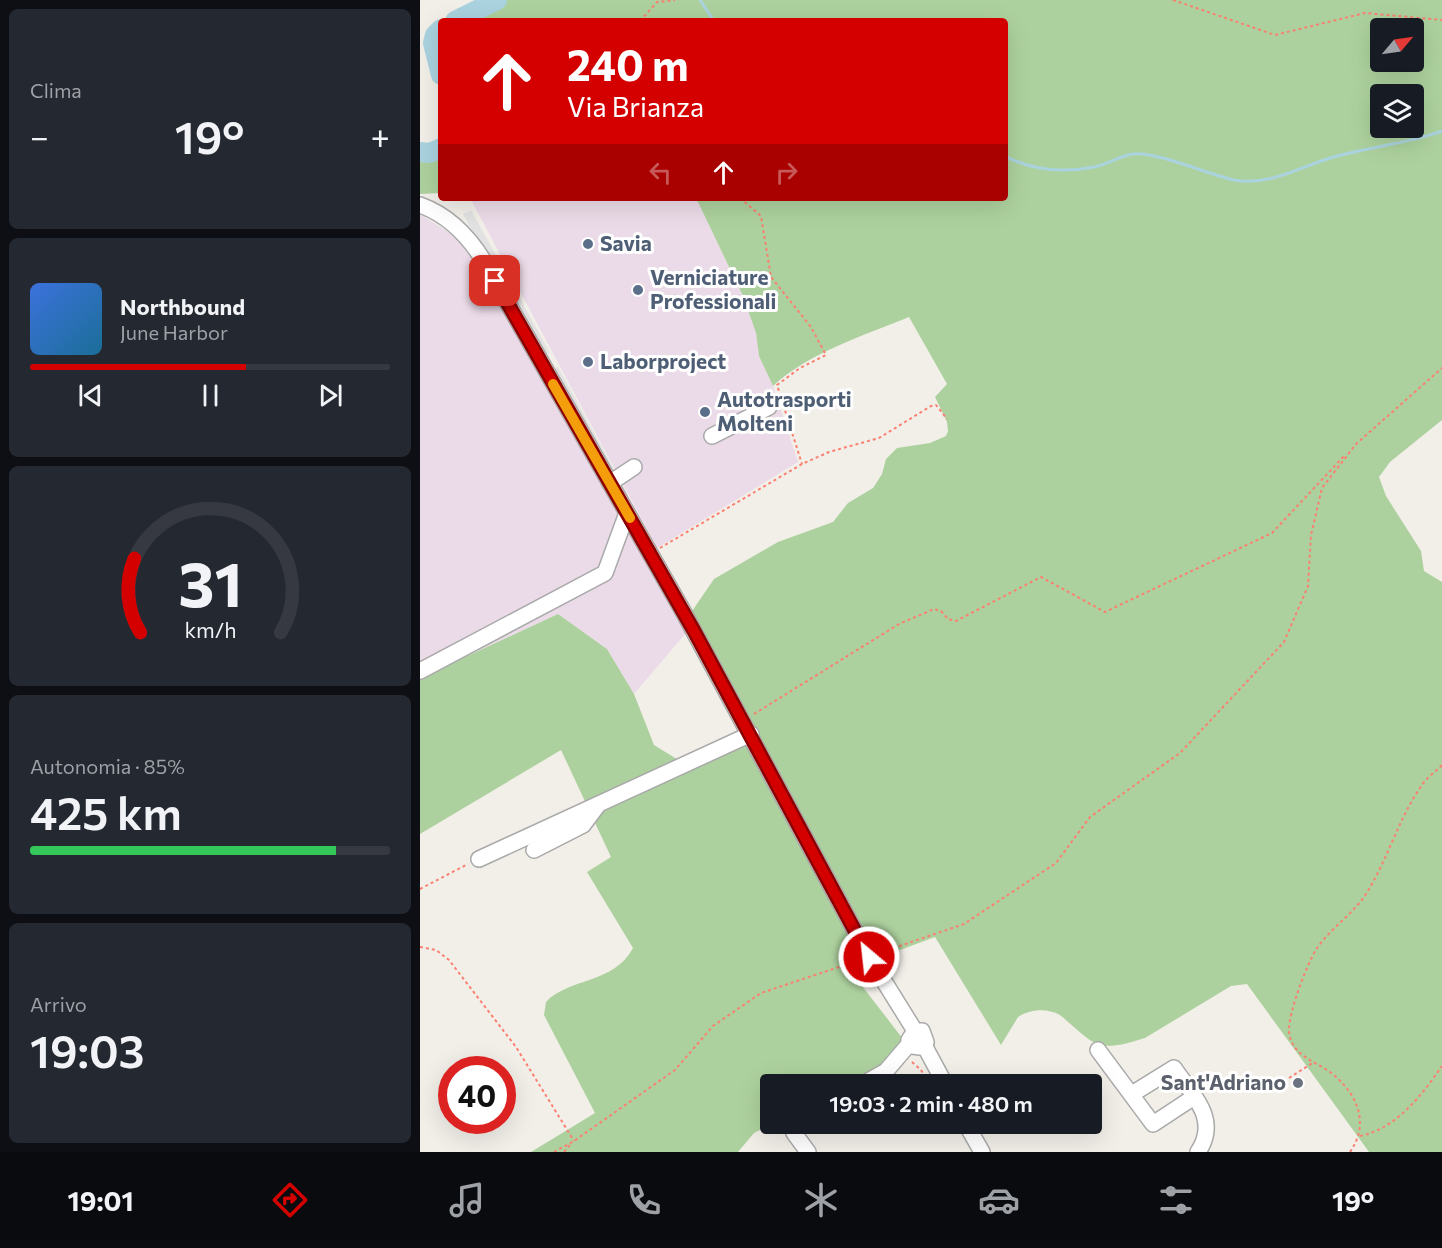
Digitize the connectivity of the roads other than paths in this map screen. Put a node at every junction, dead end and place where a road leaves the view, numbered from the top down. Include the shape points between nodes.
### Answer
1 (420, 205) edge
2 (769, 407) dead end
3 (712, 436) dead end
4 (634, 467) dead end
5 (610, 483) junction
6 (627, 513) junction
7 (420, 671) edge
8 (747, 727) junction
9 (599, 802) junction
10 (534, 850) dead end
11 (478, 859) road end
12 (913, 1043) junction
13 (1098, 1050) dead end
14 (881, 1074) edge
15 (937, 1074) edge
16 (1132, 1094) junction
17 (1194, 1097) junction
18 (795, 1134) edge
19 (972, 1134) edge
20 (808, 1152) edge
21 (982, 1152) edge
22 (1198, 1152) edge

1 - 5 street via 452,224 475,248
2 - 3 street
4 - 5 street
5 - 6 street
6 - 7 street via 605,573
6 - 8 street
8 - 9 street
8 - 12 street
9 - 10 street via 583,825
9 - 11 street
12 - 14 street
12 - 15 street
13 - 16 street
16 - 17 street via 1174,1068
16 - 17 street via 1153,1124
17 - 22 street via 1207,1121 1208,1132
18 - 20 street
19 - 21 street

